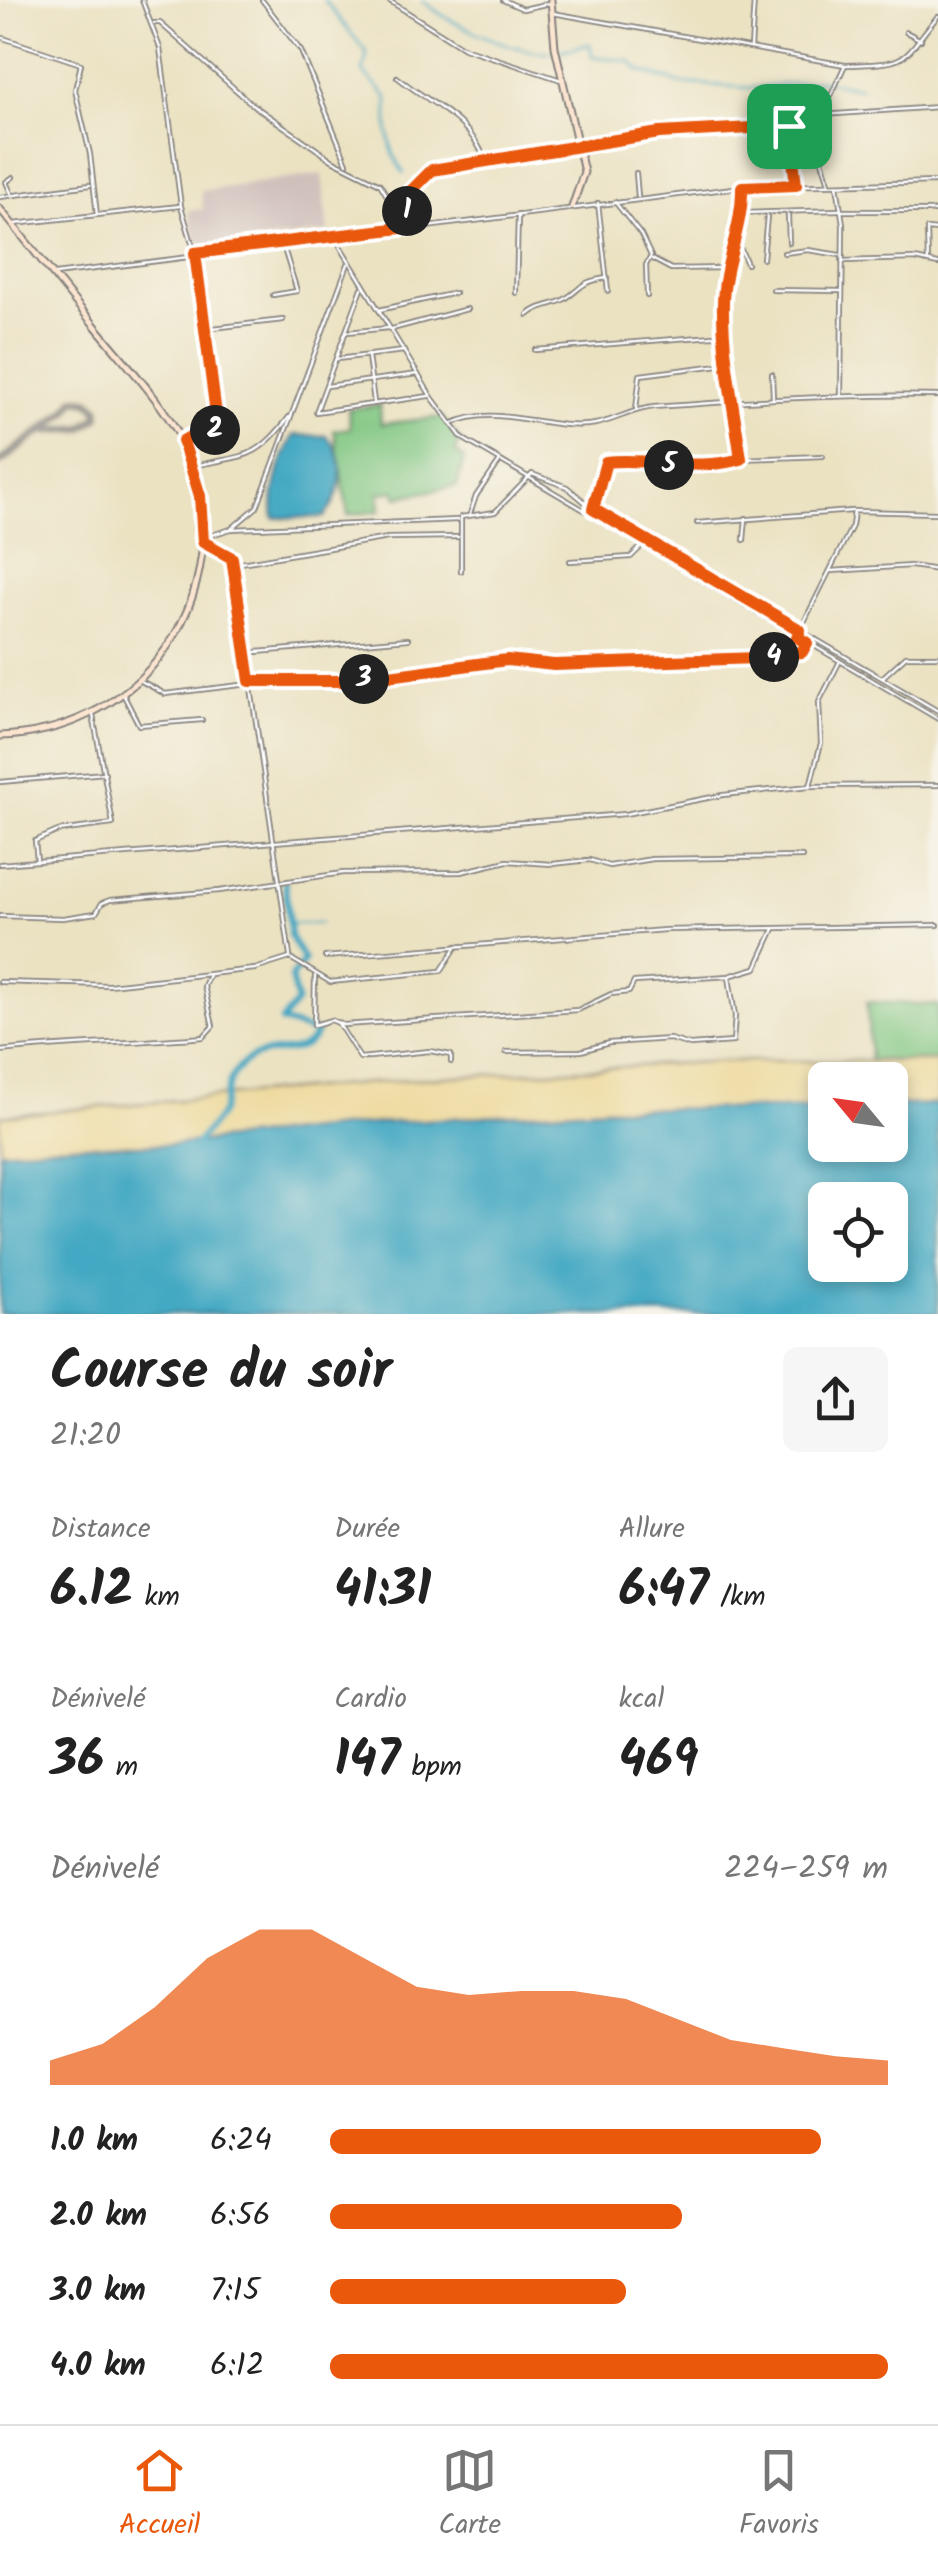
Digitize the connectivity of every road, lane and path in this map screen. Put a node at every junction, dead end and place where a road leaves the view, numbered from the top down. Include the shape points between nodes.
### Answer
1 (142, 0) edge
2 (262, 0) edge
3 (388, 0) edge
4 (503, 0) edge
5 (754, 0) edge
6 (551, 2) edge
7 (552, 13) junction
8 (938, 16) edge
9 (154, 23) junction
10 (906, 32) dead end
11 (0, 38) edge
12 (922, 41) junction
13 (750, 50) junction
14 (845, 65) junction
15 (397, 78) dead end
16 (563, 80) junction
17 (938, 107) edge
18 (822, 115) junction
19 (789, 126) junction
20 (812, 126) junction
21 (580, 147) junction
22 (485, 160) junction
23 (347, 164) junction
24 (636, 173) dead end
25 (0, 174) edge
26 (13, 177) dead end
27 (6, 182) junction
28 (938, 182) edge
29 (91, 184) junction
30 (829, 184) junction
31 (837, 184) junction
32 (796, 185) junction
33 (742, 187) junction
34 (12, 194) junction
35 (0, 196) edge
36 (638, 199) junction
37 (615, 201) junction
38 (598, 203) junction
39 (181, 206) junction
40 (572, 206) junction
41 (0, 208) edge
42 (839, 210) junction
43 (938, 211) edge
44 (518, 213) junction
45 (742, 213) junction
46 (767, 213) junction
47 (788, 214) junction
48 (96, 215) junction
49 (12, 224) junction
50 (407, 227) junction
51 (938, 230) edge
52 (334, 236) junction
53 (735, 236) junction
54 (282, 242) junction
55 (789, 243) dead end
56 (195, 253) junction
57 (784, 254) dead end
58 (651, 258) junction
59 (841, 258) junction
60 (763, 259) dead end
61 (348, 264) junction
62 (748, 264) dead end
63 (928, 264) junction
64 (938, 264) edge
65 (727, 268) junction
66 (54, 275) junction
67 (607, 278) junction
68 (363, 286) junction
69 (773, 290) dead end
70 (840, 290) junction
71 (608, 291) dead end
72 (455, 293) dead end
73 (516, 294) dead end
74 (272, 295) dead end
75 (647, 296) dead end
76 (468, 309) dead end
77 (378, 310) junction
78 (528, 315) dead end
79 (283, 320) dead end
80 (390, 328) junction
81 (202, 330) junction
82 (346, 332) junction
83 (726, 335) junction
84 (535, 350) dead end
85 (404, 351) junction
86 (368, 355) junction
87 (336, 359) junction
88 (729, 363) junction
89 (419, 374) junction
90 (772, 374) dead end
91 (372, 379) junction
92 (325, 386) junction
93 (841, 395) junction
94 (431, 396) junction
95 (938, 396) edge
96 (773, 400) junction
97 (374, 404) junction
98 (733, 404) junction
99 (636, 410) junction
100 (292, 414) junction
101 (450, 425) junction
102 (183, 441) junction
103 (823, 456) dead end
104 (741, 459) junction
105 (500, 461) junction
106 (193, 466) junction
107 (526, 478) junction
108 (593, 509) junction
109 (854, 512) junction
110 (938, 513) edge
111 (470, 516) junction
112 (745, 517) junction
113 (459, 520) junction
114 (698, 523) dead end
115 (231, 529) junction
116 (458, 537) junction
117 (203, 539) junction
118 (744, 540) dead end
119 (642, 546) junction
120 (670, 554) junction
121 (570, 561) dead end
122 (666, 561) junction
123 (233, 564) junction
124 (828, 570) junction
125 (938, 570) edge
126 (460, 571) dead end
127 (800, 630) junction
128 (797, 637) junction
129 (408, 639) dead end
130 (807, 643) junction
131 (245, 653) junction
132 (938, 656) edge
133 (840, 662) junction
134 (882, 678) junction
135 (138, 680) junction
136 (250, 682) junction
137 (122, 694) junction
138 (938, 711) edge
139 (92, 713) junction
140 (938, 719) edge
141 (202, 720) dead end
142 (0, 736) edge
143 (106, 773) junction
144 (0, 782) edge
145 (938, 785) edge
146 (810, 786) junction
147 (273, 841) junction
148 (802, 857) dead end
149 (37, 862) junction
150 (0, 864) edge
151 (279, 880) junction
152 (0, 916) edge
153 (938, 925) edge
154 (775, 927) junction
155 (457, 946) junction
156 (326, 957) dead end
157 (290, 958) junction
158 (210, 974) junction
159 (315, 976) junction
160 (728, 976) junction
161 (0, 982) edge
162 (337, 1022) junction
163 (0, 1051) edge
164 (506, 1052) dead end
165 (452, 1062) dead end

1 - 9 street
2 - 23 street via 301,51
3 - 16 street via 464,48
4 - 6 street via 523,9
5 - 13 street
6 - 7 street
7 - 13 street
7 - 16 street
8 - 12 street
9 - 23 street via 252,105
9 - 39 street
10 - 12 street
11 - 29 street via 81,64 76,90
12 - 14 street via 887,64
13 - 14 street
14 - 18 street
15 - 22 street via 469,128
16 - 21 street
17 - 18 street
18 - 20 street
19 - 20 street
19 - 21 street via 659,133
19 - 32 street
20 - 30 street
21 - 22 street
21 - 40 street via 583,183
22 - 50 street via 424,175 410,192
23 - 50 street via 380,184
24 - 36 street
25 - 27 street
26 - 27 street
27 - 34 street
28 - 31 street
29 - 34 street
29 - 48 street
30 - 31 street
30 - 32 street
31 - 42 street
32 - 33 street
33 - 36 street
33 - 45 street
34 - 35 street
36 - 37 street
37 - 38 street
37 - 58 street
38 - 40 street
38 - 67 street
39 - 48 street
39 - 56 street
40 - 44 street
41 - 49 street
42 - 43 street
42 - 47 street
42 - 59 street
44 - 50 street
44 - 73 street
45 - 46 street
45 - 53 street
46 - 47 street
46 - 60 street
47 - 55 street
48 - 49 street
49 - 66 street
50 - 52 street
51 - 63 street via 928,229
52 - 54 street
52 - 61 street
53 - 62 street
53 - 65 street
54 - 56 street
54 - 74 street via 297,291
56 - 66 street
56 - 81 street
57 - 59 street via 808,250
58 - 65 street via 678,270
58 - 75 street
59 - 63 street
59 - 70 street
61 - 68 street
61 - 100 street
63 - 64 street
65 - 83 street
66 - 102 street
67 - 71 street
67 - 78 street via 586,281
68 - 77 street
68 - 82 street
69 - 70 street
70 - 93 street
72 - 77 street
76 - 80 street
77 - 80 street
79 - 81 street
80 - 82 street
80 - 85 street
81 - 102 street via 218,429
82 - 87 street
83 - 84 street
83 - 88 street
85 - 86 street
85 - 89 street
86 - 87 street
86 - 91 street
87 - 92 street
88 - 98 street
88 - 99 street via 640,376
89 - 91 street
89 - 94 street
90 - 96 street
91 - 92 street
91 - 97 street
92 - 97 street via 316,412
93 - 95 street
93 - 96 street
94 - 97 street
94 - 101 street
96 - 98 street
98 - 99 street
98 - 104 street
99 - 101 street via 586,426 515,416 467,417
100 - 106 street via 258,450 231,462
100 - 115 street via 257,507
101 - 105 street
102 - 106 street
103 - 104 street
104 - 108 street via 716,465 606,462
105 - 107 street
105 - 111 street
106 - 117 street
107 - 108 street via 560,483
107 - 111 street via 494,512
107 - 119 street
108 - 120 street
109 - 110 street
109 - 112 street
109 - 124 street
111 - 113 street
112 - 114 street
112 - 118 street
113 - 115 street
113 - 116 street
115 - 117 street
116 - 123 street via 388,538
116 - 126 street
117 - 123 street via 228,553
117 - 135 street via 182,622
119 - 121 street via 631,557
119 - 122 street
120 - 122 street
120 - 127 street
122 - 128 street
123 - 131 street
124 - 125 street
124 - 127 street
127 - 128 street
127 - 134 street
128 - 130 street
129 - 131 street
130 - 133 street
130 - 136 street via 799,653 757,658 554,665 507,660 352,681
131 - 136 street
132 - 134 street via 906,656
133 - 140 street
133 - 146 street via 819,702 821,744
134 - 138 street
135 - 136 street via 166,694
135 - 137 street
136 - 147 street
137 - 139 street
137 - 141 street via 139,725
139 - 142 street via 43,731
139 - 143 street
143 - 144 street
143 - 149 street via 114,824 47,834 36,840
145 - 146 street
146 - 147 street via 625,814
147 - 149 street
147 - 151 street
148 - 151 street via 666,858 609,866 590,860 507,862 449,873
149 - 150 street
151 - 152 street via 110,900 82,916
151 - 157 street
153 - 154 street
154 - 155 street
154 - 160 street via 756,968
155 - 156 street
155 - 159 street via 441,971 342,982
157 - 158 street
157 - 159 street
158 - 161 street via 109,984
158 - 163 street via 204,986 212,1026 203,1037
159 - 162 street via 314,1025
160 - 162 street via 634,982 629,992 578,1010
160 - 164 street via 732,1042 670,1039
162 - 165 street via 360,1058 430,1051 451,1055

